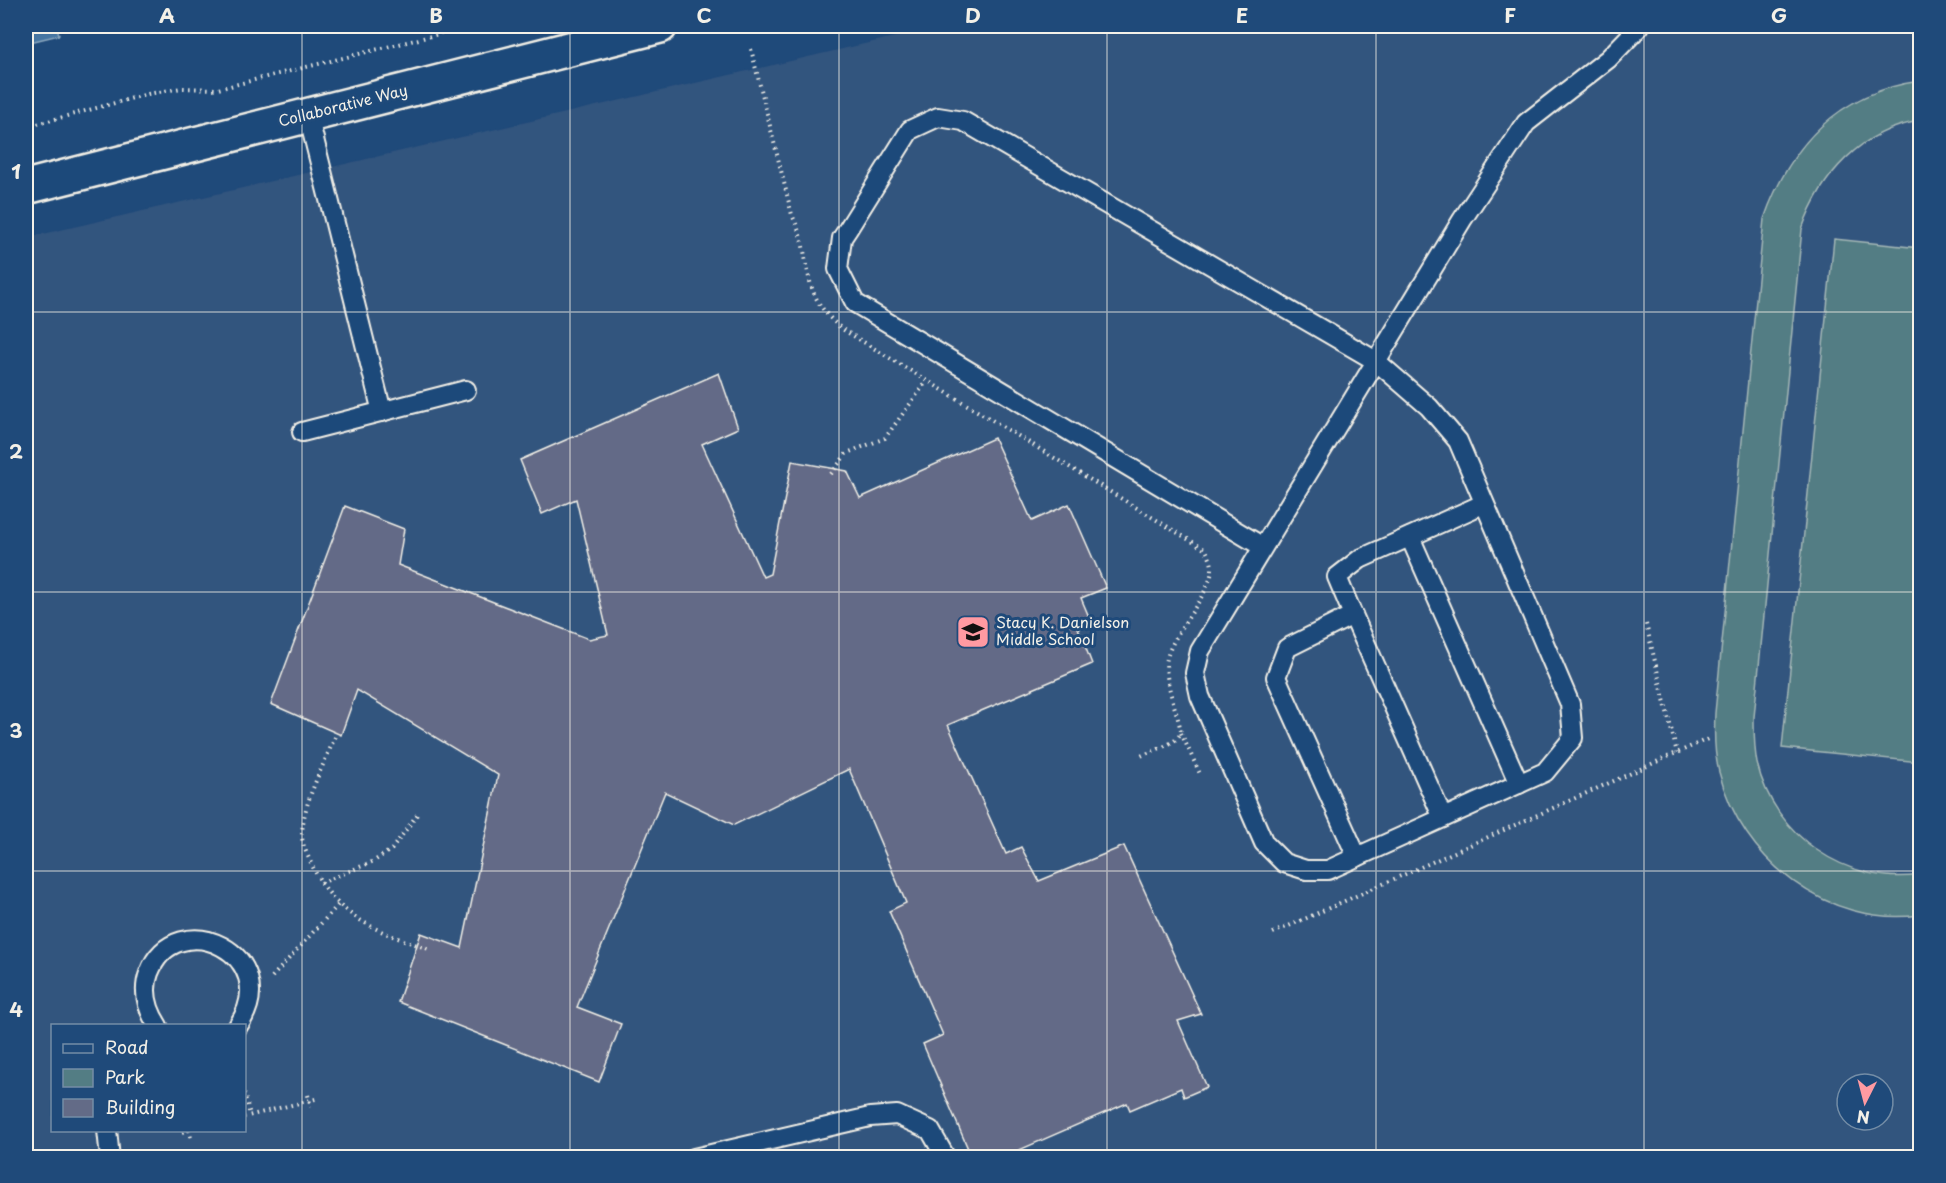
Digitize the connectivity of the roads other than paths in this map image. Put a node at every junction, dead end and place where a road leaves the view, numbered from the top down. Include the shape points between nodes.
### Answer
1 (660, 26) edge
2 (1640, 26) edge
3 (308, 115) junction
4 (26, 187) edge
5 (1376, 361) junction
6 (466, 390) dead end
7 (382, 412) junction
8 (302, 432) dead end
9 (1483, 504) junction
10 (1410, 537) junction
11 (1263, 548) junction
12 (1353, 615) junction
13 (1519, 784) junction
14 (1443, 818) junction
15 (1357, 857) junction
16 (157, 1024) edge
17 (238, 1024) edge
18 (106, 1132) edge
19 (110, 1158) edge
20 (694, 1158) edge
21 (946, 1158) edge

1 - 3 street, Collaborative Way
2 - 5 lane via 1608,59 1526,123
3 - 4 street, Collaborative Way
3 - 7 lane
5 - 9 lane via 1429,407 1458,441
5 - 11 lane
5 - 11 lane via 963,121 938,117 909,130 842,238 838,269 855,303
6 - 7 lane
7 - 8 lane
9 - 10 lane
9 - 13 lane via 1570,704 1573,738 1545,772
10 - 12 lane via 1360,559 1337,577
10 - 13 lane
11 - 15 lane via 1200,651 1195,673 1200,696 1263,843 1284,863 1306,870 1328,870
12 - 14 lane
12 - 15 lane via 1287,648 1276,676
13 - 14 lane
14 - 15 lane
16 - 17 lane via 146,1000 150,970 170,948 198,939 227,948 247,974 250,996
18 - 19 lane
20 - 21 lane via 870,1117 897,1115 930,1130

